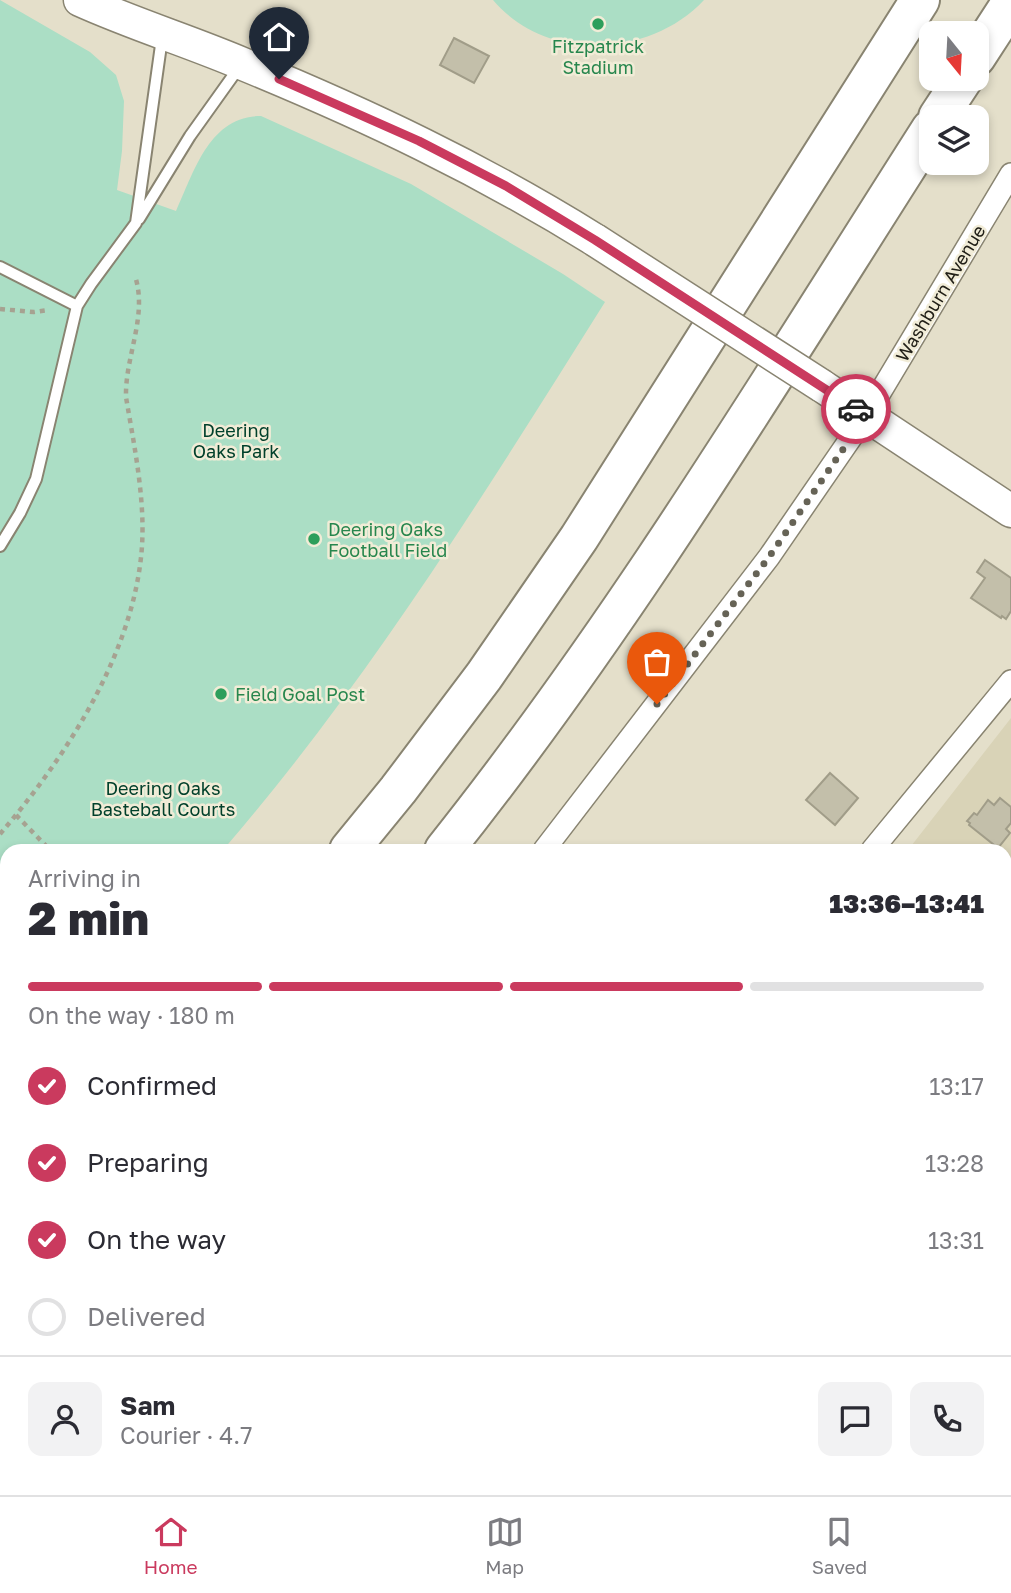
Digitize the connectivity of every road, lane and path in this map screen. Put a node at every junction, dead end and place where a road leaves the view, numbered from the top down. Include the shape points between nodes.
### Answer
1 (80, 0) edge
2 (920, 0) edge
3 (1011, 3) edge
4 (163, 32) junction
5 (989, 37) edge
6 (242, 63) junction
7 (919, 148) edge
8 (1011, 174) edge
9 (136, 223) junction
10 (0, 267) edge
11 (135, 276) dead end
12 (77, 306) junction
13 (0, 309) edge
14 (866, 416) junction
15 (1011, 511) edge
16 (0, 546) edge
17 (1011, 681) edge
18 (16, 815) junction
19 (0, 834) edge
20 (44, 844) edge
21 (354, 844) edge
22 (449, 844) edge
23 (549, 844) edge
24 (877, 844) edge

1 - 4 main road
2 - 21 highway via 579,538 484,676
3 - 5 highway
4 - 6 main road
4 - 9 lane
6 - 9 lane
6 - 14 main road, bridge via 419,141 506,186
7 - 22 highway via 646,575 507,771
8 - 14 street, Washburn Avenue
9 - 12 lane
10 - 12 lane
11 - 18 path via 140,313 126,397 141,502 142,545 131,610 113,660 79,724
12 - 13 path via 34,312
12 - 16 lane via 36,479
14 - 15 main road
14 - 23 street, Washburn Avenue via 769,557
17 - 24 street
18 - 19 path
18 - 20 path

